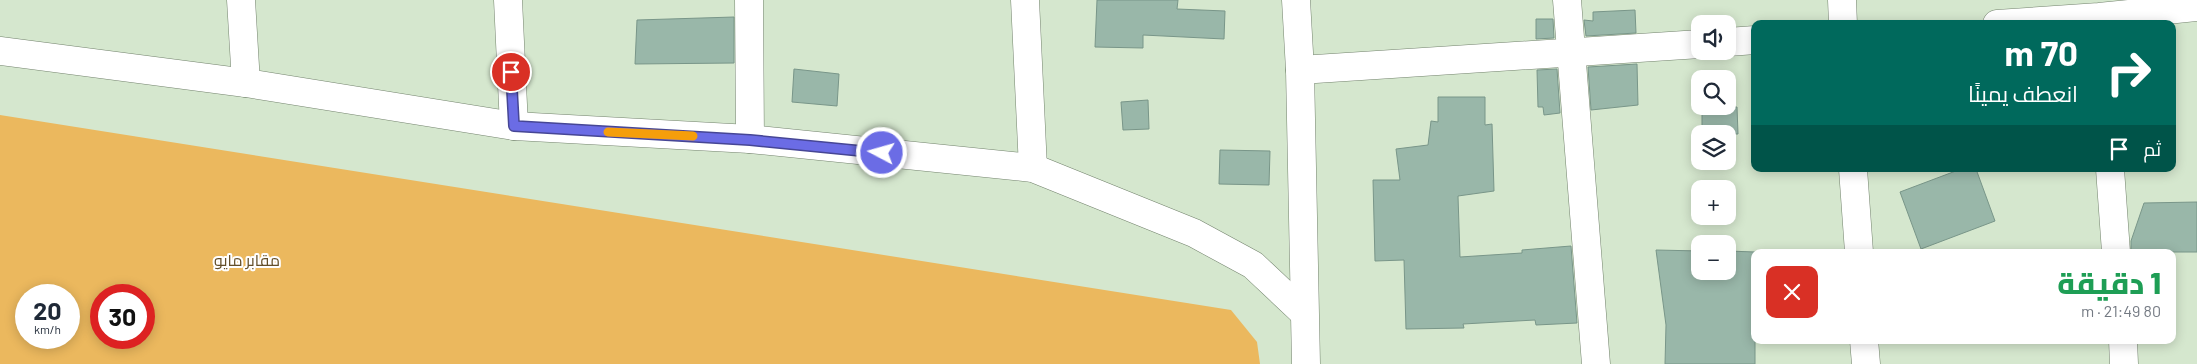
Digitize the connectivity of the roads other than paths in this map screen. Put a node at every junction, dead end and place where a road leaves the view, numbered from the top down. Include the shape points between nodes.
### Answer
1 (241, 0) edge
2 (508, 0) edge
3 (749, 0) edge
4 (1025, 0) edge
5 (1296, 0) edge
6 (1567, 0) edge
7 (1842, 0) edge
8 (2197, 7) edge
9 (2098, 14) edge
10 (1844, 20) edge
11 (2037, 20) edge
12 (1751, 40) edge
13 (1736, 41) edge
14 (1691, 45) edge
15 (0, 51) edge
16 (1570, 54) junction
17 (1300, 70) junction
18 (246, 84) junction
19 (514, 126) junction
20 (750, 140) junction
21 (1033, 168) junction
22 (1853, 172) edge
23 (2110, 172) edge
24 (1859, 249) edge
25 (2116, 249) edge
26 (1304, 313) junction
27 (1864, 344) edge
28 (2123, 344) edge
29 (1306, 364) edge
30 (1596, 364) edge
31 (1866, 364) edge
32 (2124, 364) edge

1 - 18 street
2 - 19 street
3 - 20 street
4 - 21 street
5 - 17 street
6 - 16 street
7 - 10 street
8 - 9 street
9 - 11 street
12 - 13 street
14 - 16 street
15 - 18 street
16 - 17 street
16 - 30 street
17 - 26 street
18 - 19 street
19 - 20 street
20 - 21 street
21 - 26 street via 1194,234 1253,265
22 - 24 street
23 - 25 street
26 - 29 street
27 - 31 street
28 - 32 street

